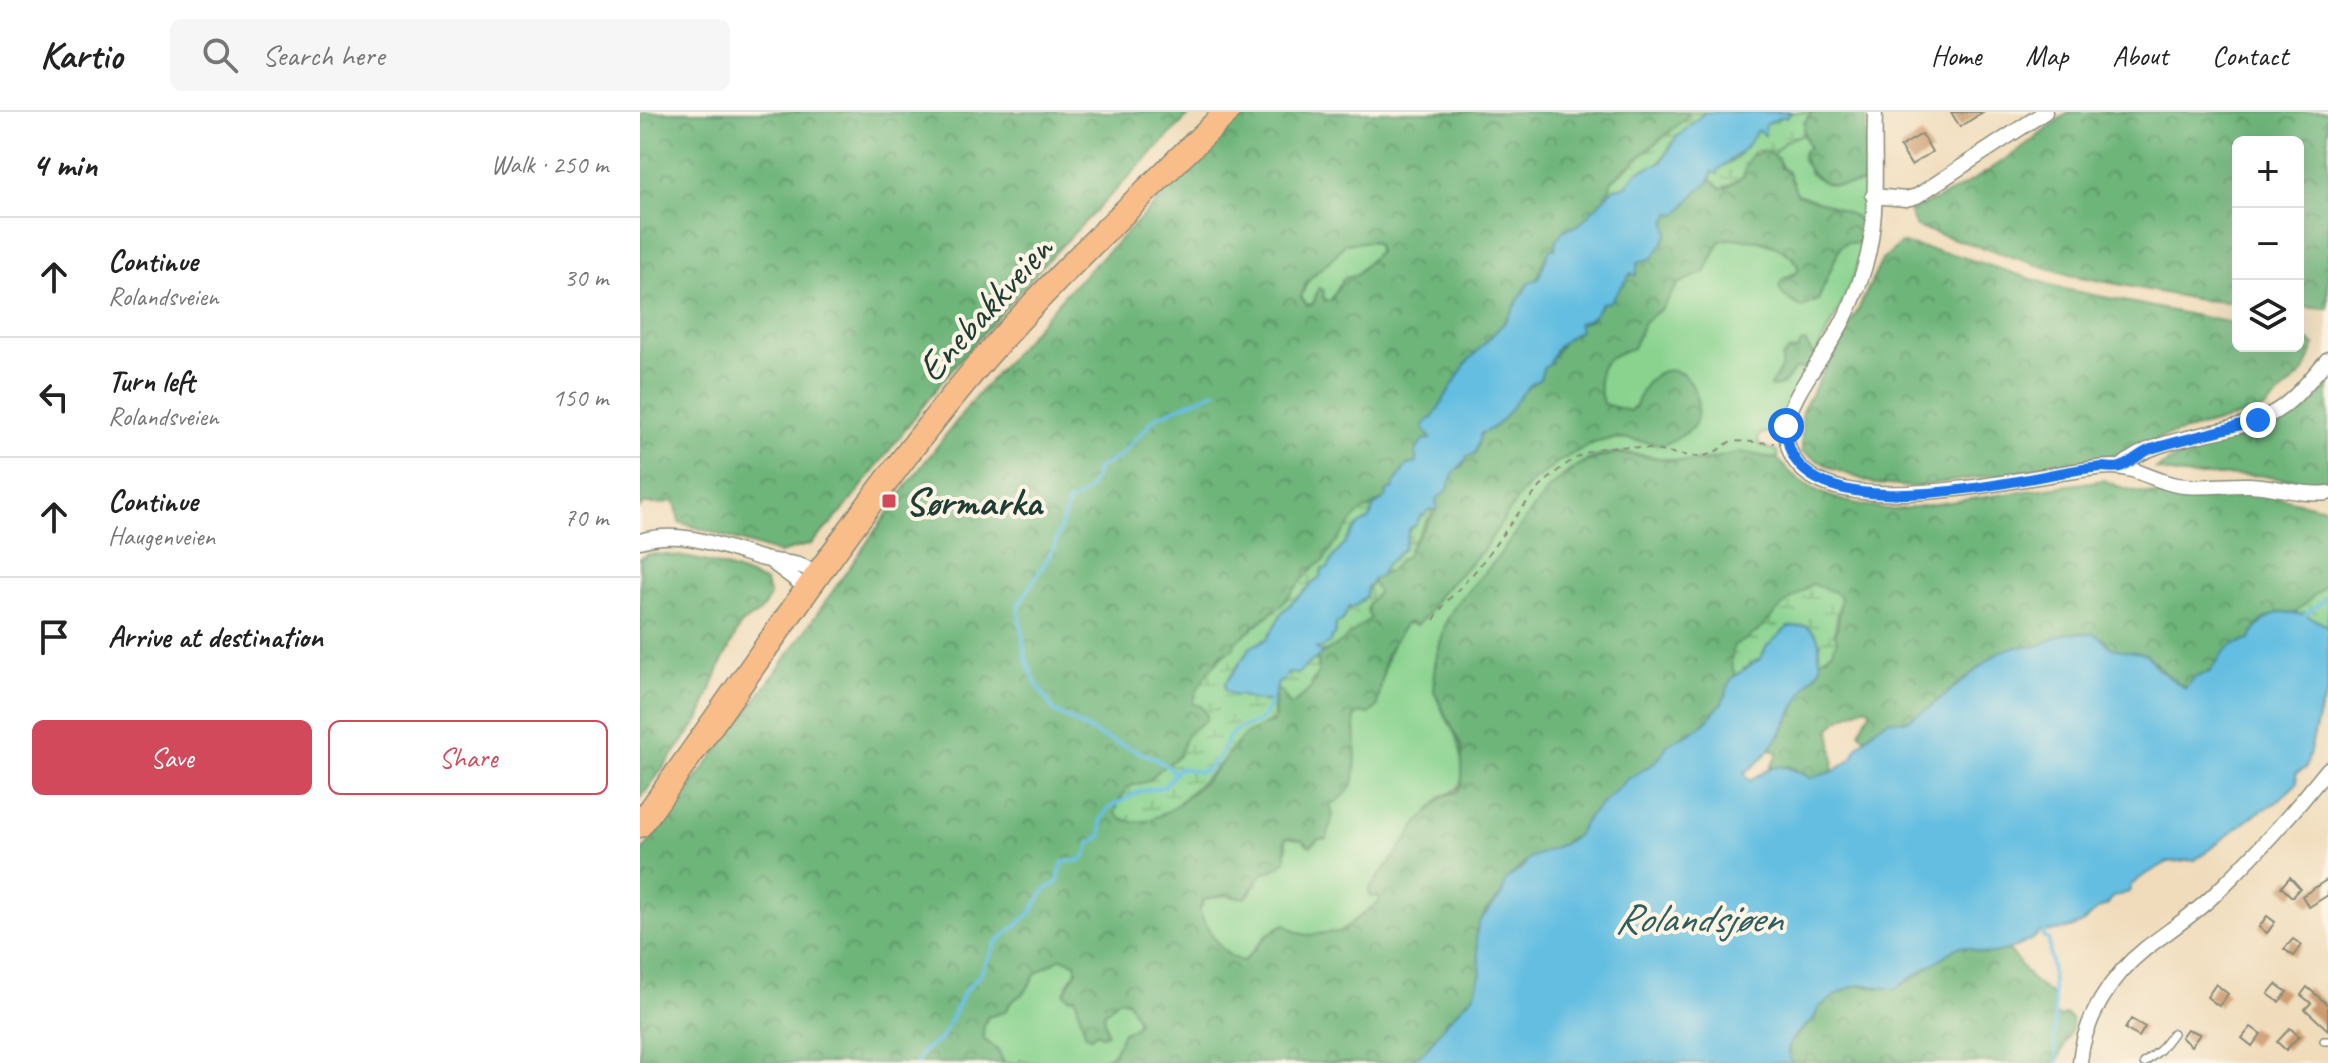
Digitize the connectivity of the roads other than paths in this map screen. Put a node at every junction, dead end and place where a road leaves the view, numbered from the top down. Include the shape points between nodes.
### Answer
1 (1227, 112) edge
2 (1875, 112) edge
3 (2045, 112) edge
4 (1873, 196) junction
5 (2328, 359) edge
6 (2121, 467) junction
7 (2328, 493) edge
8 (640, 541) edge
9 (813, 582) junction
10 (2328, 769) edge
11 (640, 825) edge
12 (2173, 1033) dead end
13 (2080, 1063) edge
14 (2144, 1063) edge

1 - 9 main road, Enebakkveien via 999,342
2 - 4 street
3 - 4 street via 1917,196
4 - 6 street via 1870,245 1860,282 1786,426 1796,461 1817,478 1873,492 1944,492
5 - 6 street via 2273,414 2153,448
6 - 7 street via 2187,486 2249,485
8 - 9 street via 694,539 768,560
9 - 11 main road, Enebakkveien
10 - 13 street via 2227,882 2124,970 2091,1020
12 - 14 lane

